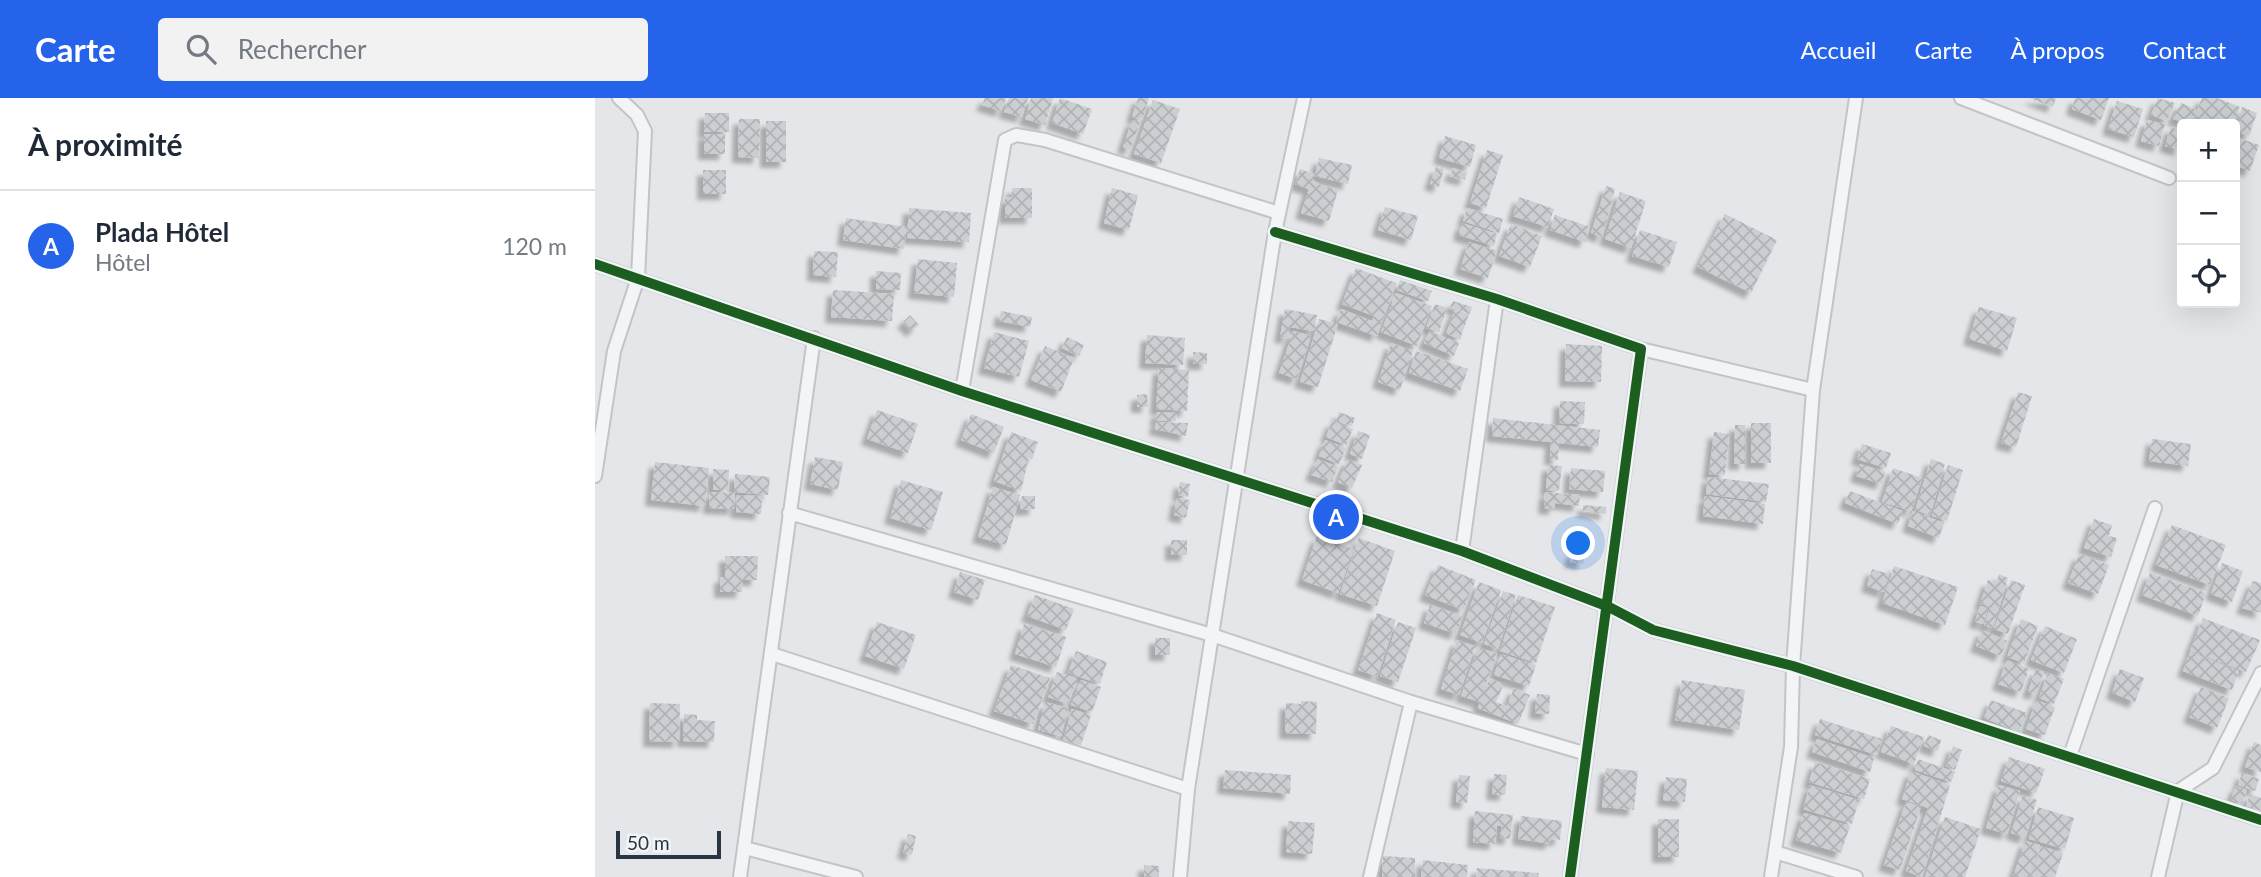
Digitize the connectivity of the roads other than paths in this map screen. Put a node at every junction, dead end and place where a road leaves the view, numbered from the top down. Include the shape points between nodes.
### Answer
1 (619, 98) edge
2 (1304, 98) edge
3 (1856, 98) edge
4 (1961, 98) edge
5 (2169, 178) dead end
6 (1279, 212) junction
7 (1275, 232) junction
8 (595, 264) edge
9 (638, 278) junction
10 (1497, 299) junction
11 (814, 338) junction
12 (1641, 349) junction
13 (1813, 390) junction
14 (962, 391) junction
15 (598, 428) edge
16 (595, 476) edge
17 (1236, 479) junction
18 (2155, 508) dead end
19 (789, 513) junction
20 (1462, 551) junction
21 (1609, 607) junction
22 (1212, 635) junction
23 (772, 654) junction
24 (1793, 666) junction
25 (2261, 673) edge
26 (1411, 702) junction
27 (1587, 754) junction
28 (2070, 756) junction
29 (1188, 789) junction
30 (2178, 792) junction
31 (2261, 820) edge
32 (745, 848) junction
33 (1775, 852) junction
34 (740, 877) edge
35 (856, 877) edge
36 (1179, 877) edge
37 (1370, 877) edge
38 (1570, 877) edge
39 (1771, 877) edge
40 (1856, 877) edge
41 (2158, 877) edge

1 - 9 street via 637,115 645,131
2 - 6 street
3 - 13 street
4 - 5 street
6 - 7 street
6 - 14 street via 1045,140 1016,135 1005,140
7 - 10 street
7 - 17 street
8 - 9 street
9 - 11 street
9 - 15 street via 614,351
10 - 12 street
10 - 20 street
11 - 14 street
11 - 19 street
12 - 13 street
12 - 21 street
13 - 24 street
14 - 17 street
15 - 16 street
17 - 20 street
17 - 22 street
18 - 28 street
19 - 22 street
19 - 23 street
20 - 21 street
21 - 24 street via 1653,630
21 - 27 street
22 - 26 street
22 - 29 street
23 - 29 street
23 - 32 street
24 - 28 street
24 - 33 street via 1791,747
25 - 30 street via 2213,768
26 - 27 street
26 - 37 street
27 - 38 street
28 - 30 street
29 - 36 street
30 - 31 street
30 - 41 street
32 - 34 street
32 - 35 street
33 - 39 street
33 - 40 street

